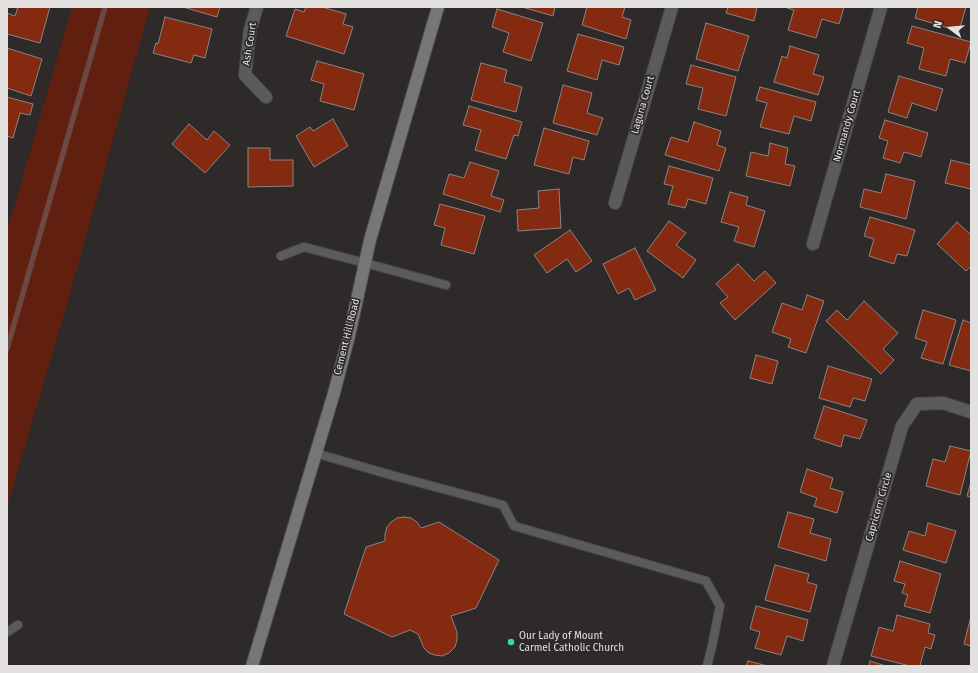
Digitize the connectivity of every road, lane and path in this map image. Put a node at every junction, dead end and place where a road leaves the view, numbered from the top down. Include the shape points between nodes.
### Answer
1 (257, 7) edge
2 (438, 7) edge
3 (672, 7) edge
4 (881, 7) edge
5 (266, 97) dead end
6 (615, 203) dead end
7 (813, 244) dead end
8 (281, 256) dead end
9 (365, 263) junction
10 (446, 285) dead end
11 (971, 412) edge
12 (315, 453) junction
13 (18, 625) dead end
14 (7, 632) edge
15 (252, 666) edge
16 (706, 666) edge
17 (833, 666) edge

1 - 5 street, Ash Court via 250,30 245,75
2 - 9 street, Cement Hill Road
3 - 6 street, Laguna Court
4 - 7 street, Normandy Court
8 - 9 lane via 304,247
9 - 10 lane
9 - 12 street, Cement Hill Road via 334,393
11 - 17 street, Capricorn Circle via 943,403 917,404 902,426
12 - 15 street, Cement Hill Road
12 - 16 lane via 503,505 514,526 706,581 720,606
13 - 14 lane

